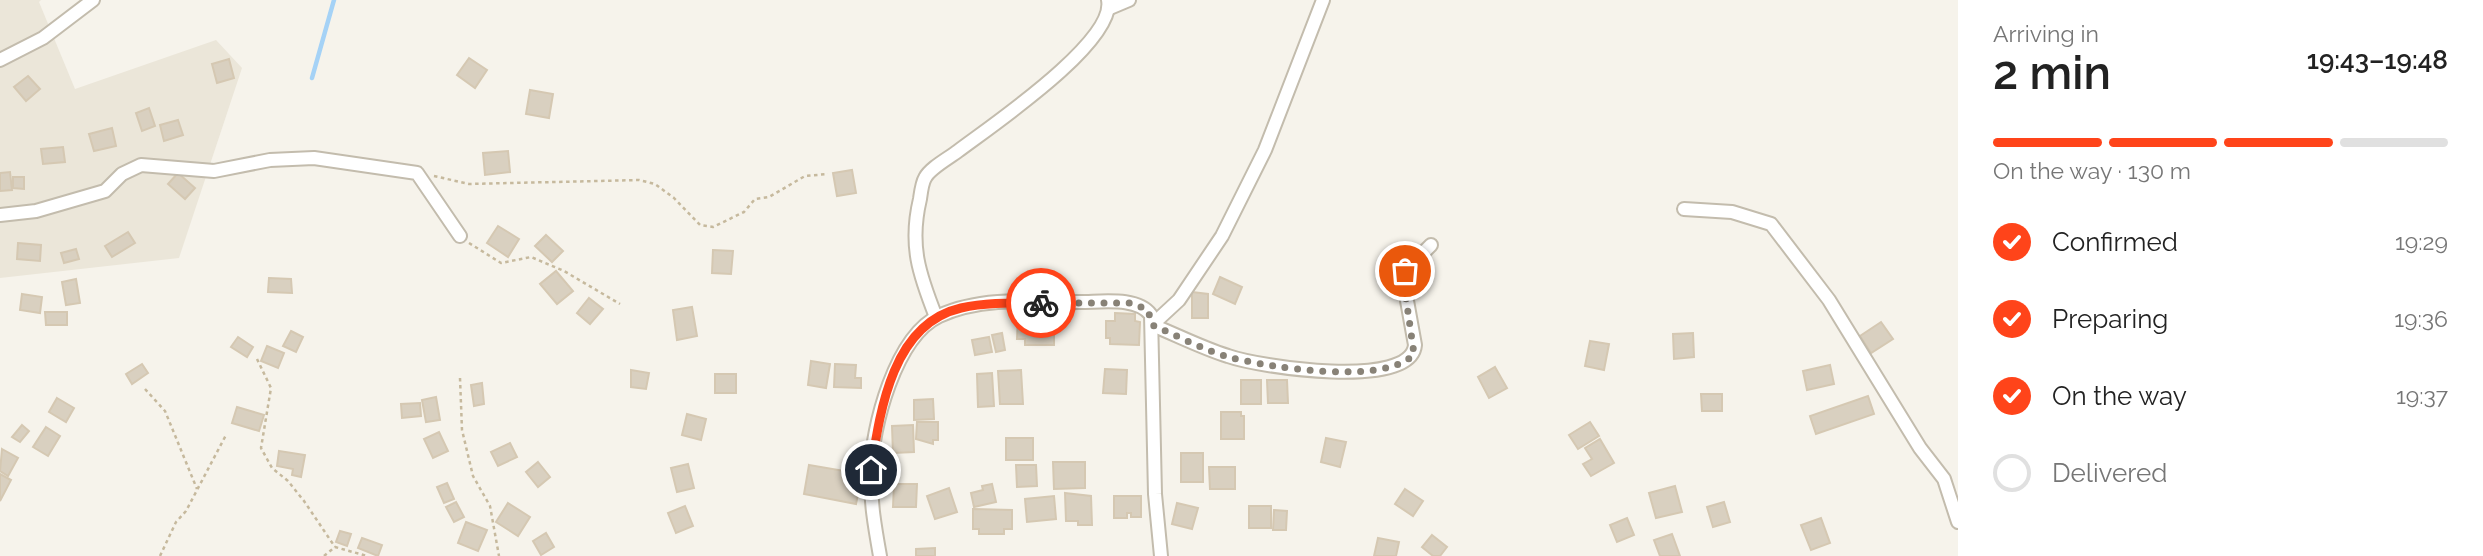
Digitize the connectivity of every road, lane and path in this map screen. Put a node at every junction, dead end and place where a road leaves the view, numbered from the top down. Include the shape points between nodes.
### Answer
1 (93, 0) edge
2 (1129, 0) edge
3 (1323, 0) edge
4 (1109, 4) edge
5 (0, 60) edge
6 (417, 173) junction
7 (828, 174) dead end
8 (1684, 209) dead end
9 (0, 215) edge
10 (460, 236) joint
11 (1431, 245) dead end
12 (620, 303) dead end
13 (936, 317) junction
14 (1152, 325) junction
15 (257, 359) dead end
16 (460, 378) dead end
17 (145, 389) dead end
18 (226, 435) dead end
19 (197, 489) junction
20 (1958, 522) edge
21 (335, 547) junction
22 (160, 556) edge
23 (324, 556) edge
24 (367, 556) edge
25 (499, 556) edge
26 (880, 556) edge
27 (1161, 556) edge

1 - 5 street via 43,37
2 - 4 street
3 - 14 street via 1265,150 1222,236 1179,300
4 - 13 street via 1100,32 1085,48 1034,94 925,176 913,225 917,270
6 - 7 path via 469,184 639,180 656,184 700,225 713,228 744,212 755,199 769,197 805,176
6 - 9 street via 314,158 214,170 141,165 122,174 105,191 36,211
6 - 10 street
8 - 20 street via 1732,212 1771,224 1829,300 1944,479
10 - 12 path via 501,263 531,257
11 - 14 street via 1405,271 1415,345 1408,361 1344,373 1289,368 1230,357
13 - 14 street via 985,304 1132,303 1148,310
13 - 26 street via 919,328 905,350 880,413 871,470
14 - 27 street via 1155,494
15 - 21 path via 271,388 261,449
16 - 25 path via 462,430 473,476 490,506
17 - 19 path via 165,411
18 - 19 path
19 - 22 path
21 - 23 path
21 - 24 path

